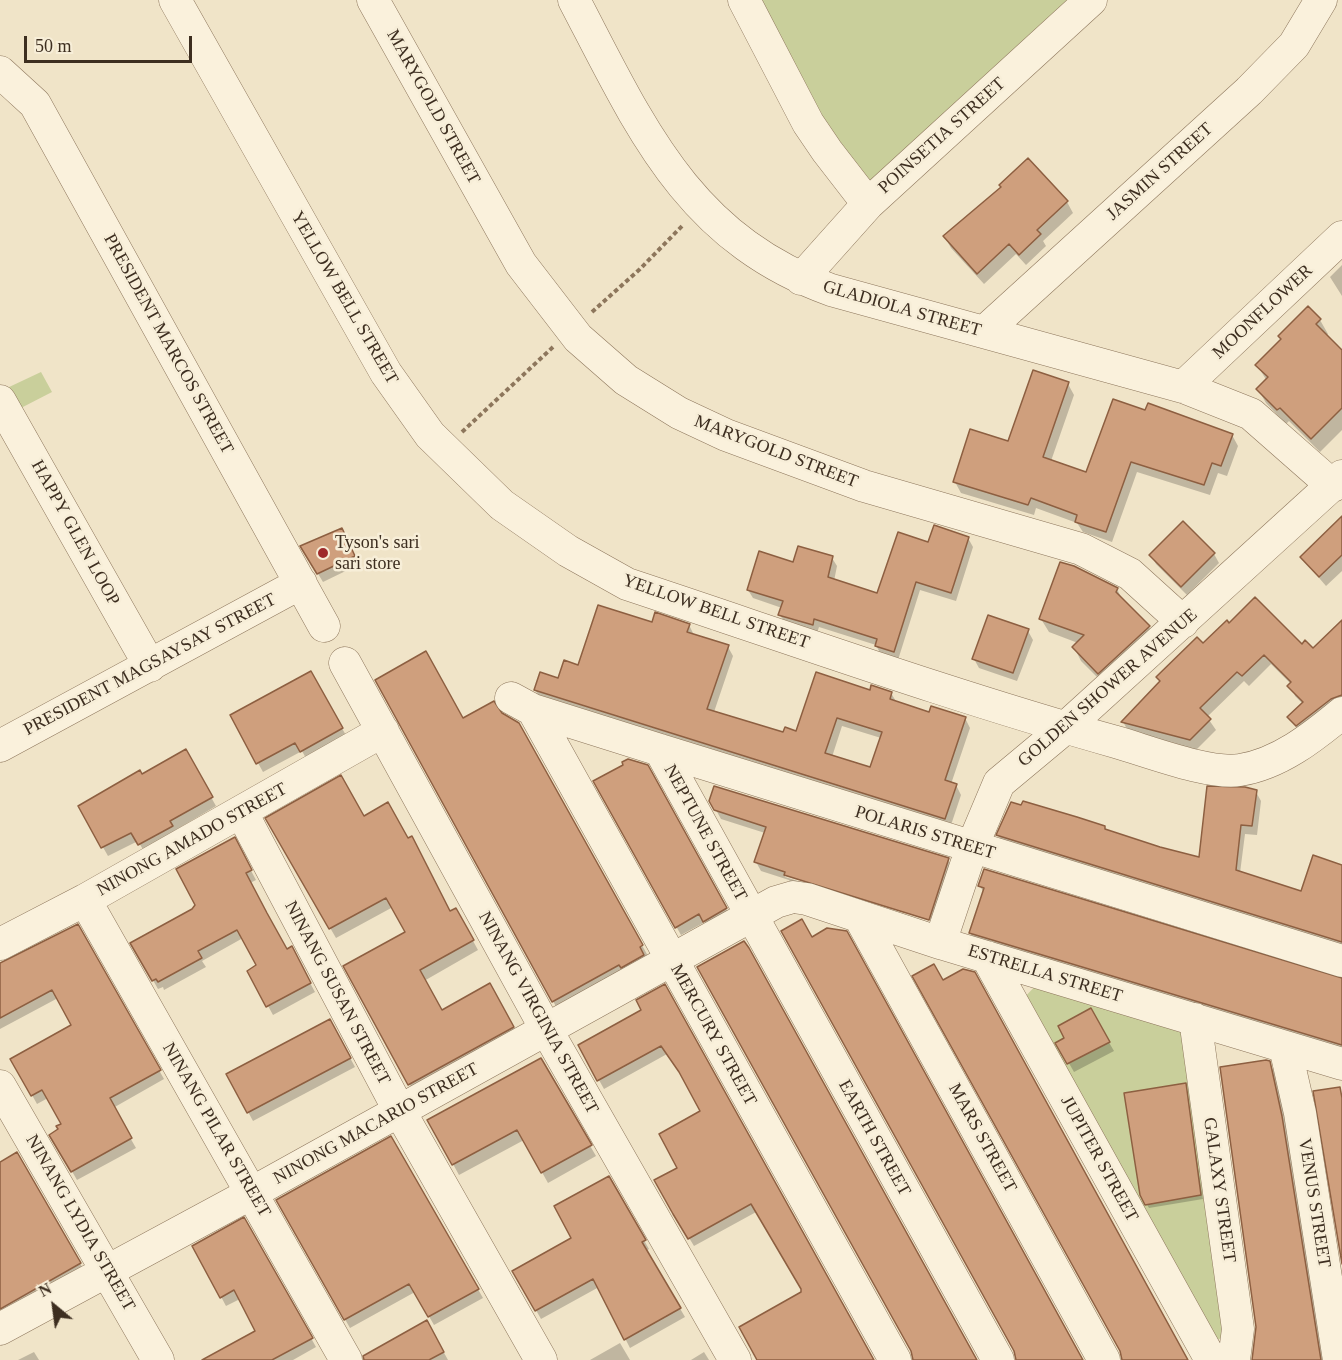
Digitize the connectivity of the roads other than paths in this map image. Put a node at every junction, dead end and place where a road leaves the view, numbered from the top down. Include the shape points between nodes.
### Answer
1 (175, 0) edge
2 (373, 0) edge
3 (574, 0) edge
4 (744, 0) edge
5 (1091, 0) edge
6 (1321, 0) edge
7 (0, 72) edge
8 (868, 204) junction
9 (1342, 237) edge
10 (801, 279) junction
11 (984, 332) junction
12 (1183, 387) junction
13 (0, 400) edge
14 (1337, 481) edge
15 (301, 583) junction
16 (1183, 622) junction
17 (324, 626) dead end
18 (345, 663) dead end
19 (150, 666) junction
20 (522, 704) joint
21 (1342, 713) edge
22 (1065, 728) junction
23 (383, 731) junction
24 (0, 746) edge
25 (660, 750) junction
26 (242, 813) junction
27 (972, 847) junction
28 (85, 900) junction
29 (751, 916) junction
30 (859, 916) junction
31 (940, 943) junction
32 (0, 944) edge
33 (987, 957) junction
34 (672, 961) junction
35 (1342, 961) edge
36 (1195, 1019) junction
37 (546, 1029) junction
38 (1285, 1047) junction
39 (1342, 1064) edge
40 (0, 1086) edge
41 (399, 1110) junction
42 (10, 1124) edge
43 (251, 1194) junction
44 (109, 1270) junction
45 (0, 1329) edge
46 (158, 1360) edge
47 (346, 1360) edge
48 (541, 1360) edge
49 (735, 1360) edge
50 (895, 1360) edge
51 (998, 1360) edge
52 (1104, 1360) edge
53 (1211, 1360) edge
54 (1234, 1360) edge
55 (1339, 1360) edge

1 - 22 street, YELLOW BELL STREET via 386,373 430,435 502,505 568,551 627,584
2 - 16 street, MARYGOLD STREET via 522,264 578,339 626,380 679,413 726,435 864,486 1081,549 1130,574
3 - 10 street, GLADIOLA STREET via 639,123 672,175 751,251
4 - 8 street via 808,123
5 - 8 street, POINSETIA STREET
6 - 11 street, JASMIN STREET via 1294,45 1248,91
7 - 15 street, PRESIDENT MARCOS STREET via 35,104
8 - 10 street, POINSETIA STREET
9 - 12 street, MOONFLOWER
10 - 11 street, GLADIOLA STREET
11 - 12 street, GLADIOLA STREET
12 - 14 street, GLADIOLA STREET via 1251,414
13 - 19 street, HAPPY GLEN LOOP
14 - 16 street, GOLDEN SHOWER AVENUE
15 - 17 street, PRESIDENT MARCOS STREET
15 - 19 street, PRESIDENT MAGSAYSAY STREET
16 - 22 street, GOLDEN SHOWER AVENUE
18 - 23 street, NINANG VIRGINIA STREET
19 - 24 street, PRESIDENT MAGSAYSAY STREET
20 - 25 street, POLARIS STREET
20 - 34 street, MERCURY STREET
21 - 22 street, YELLOW BELL STREET via 1308,742 1239,770 1204,767
22 - 27 street, GOLDEN SHOWER AVENUE via 999,783
23 - 26 street, NINONG AMADO STREET
23 - 37 street, NINANG VIRGINIA STREET
25 - 27 street, POLARIS STREET
25 - 29 street, NEPTUNE STREET
26 - 28 street, NINONG AMADO STREET
26 - 41 street, NINANG SUSAN STREET
27 - 31 street, GOLDEN SHOWER AVENUE
27 - 35 street, POLARIS STREET
28 - 32 street, NINONG AMADO STREET
28 - 43 street, NINANG PILAR STREET
29 - 30 street, ESTRELLA STREET via 793,897
29 - 34 street, NINONG MACARIO STREET
29 - 51 street, EARTH STREET
30 - 31 street, ESTRELLA STREET
30 - 52 street, MARS STREET
31 - 33 street, ESTRELLA STREET
33 - 36 street, ESTRELLA STREET
33 - 53 street, JUPITER STREET
34 - 37 street, NINONG MACARIO STREET
34 - 50 street, MERCURY STREET
36 - 38 street, ESTRELLA STREET
36 - 54 street, GALAXY STREET via 1238,1329
37 - 41 street, NINONG MACARIO STREET
37 - 49 street, NINANG VIRGINIA STREET
38 - 39 street, ESTRELLA STREET
38 - 55 street, VENUS STREET via 1300,1113
40 - 42 street, NINANG LYDIA STREET
41 - 43 street, NINONG MACARIO STREET
41 - 48 street, NINANG SUSAN STREET
42 - 44 street, NINANG LYDIA STREET
43 - 44 street, NINONG MACARIO STREET
43 - 47 street, NINANG PILAR STREET
44 - 45 street, NINONG MACARIO STREET
44 - 46 street, NINANG LYDIA STREET

